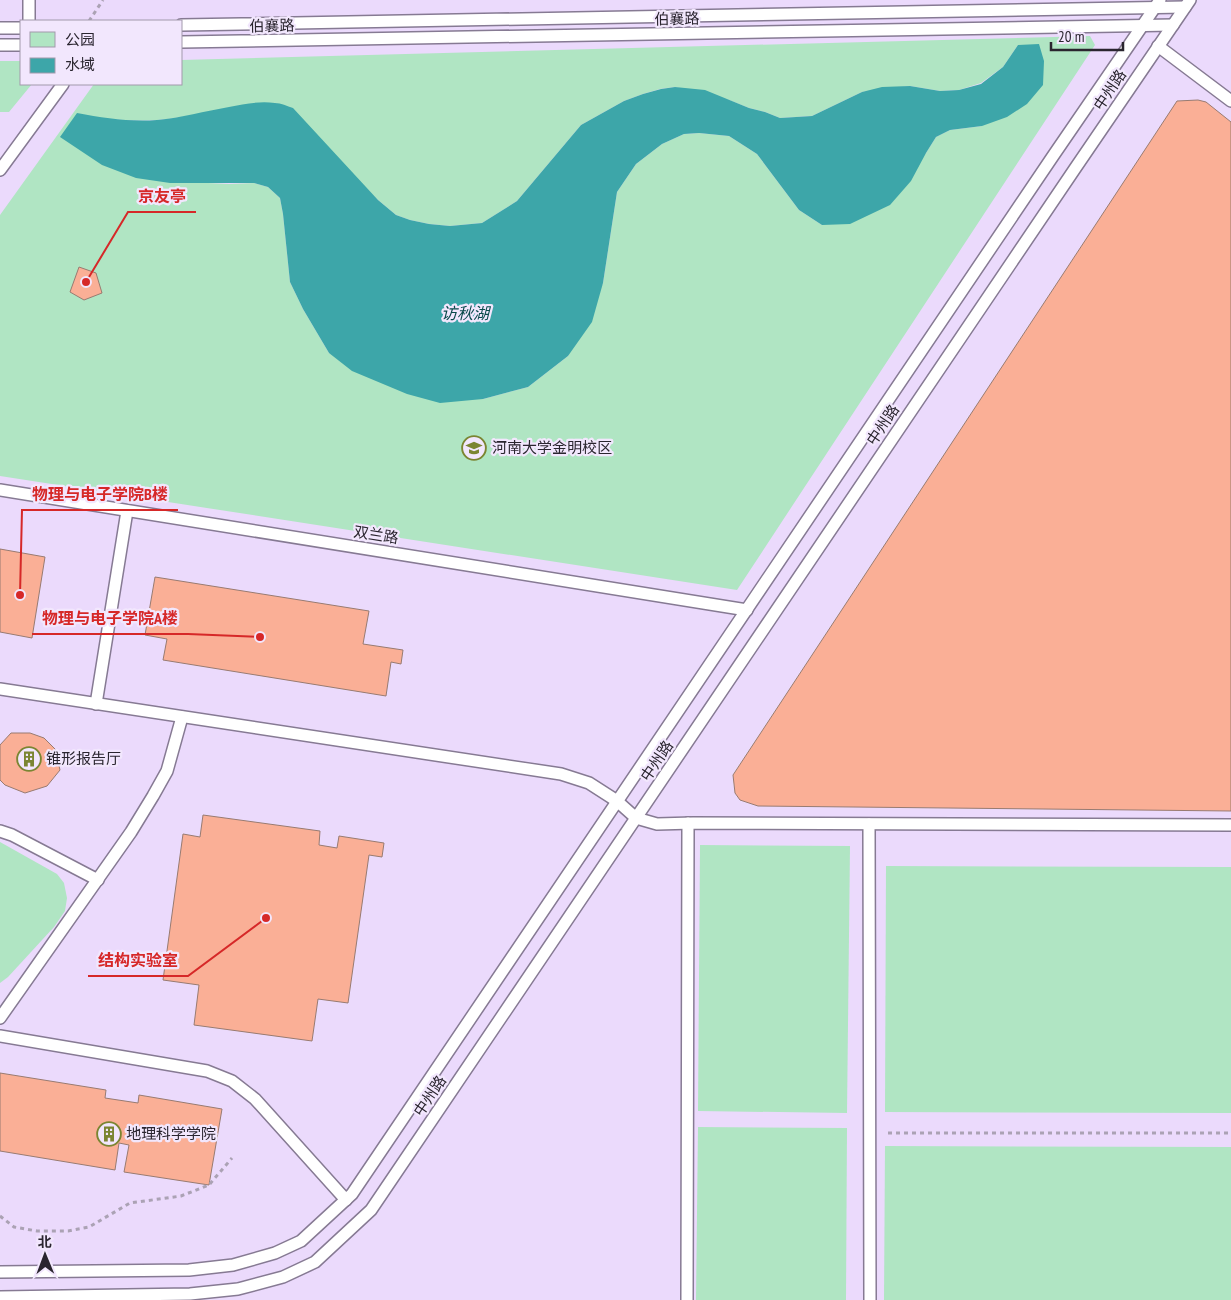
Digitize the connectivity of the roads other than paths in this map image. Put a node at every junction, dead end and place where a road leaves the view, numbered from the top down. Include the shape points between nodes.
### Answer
1 (28, 0) edge
2 (1157, 4) edge
3 (1188, 4) edge
4 (28, 20) edge
5 (182, 25) edge
6 (1173, 25) junction
7 (1143, 26) junction
8 (0, 28) edge
9 (20, 28) edge
10 (182, 42) edge
11 (20, 45) edge
12 (0, 46) edge
13 (1158, 46) junction
14 (62, 85) edge
15 (1231, 101) edge
16 (0, 170) edge
17 (0, 490) edge
18 (127, 511) junction
19 (747, 610) junction
20 (0, 690) edge
21 (96, 704) junction
22 (182, 717) junction
23 (618, 801) junction
24 (636, 818) junction
25 (688, 823) junction
26 (869, 824) junction
27 (1231, 825) edge
28 (0, 831) edge
29 (98, 880) junction
30 (0, 1018) edge
31 (0, 1036) edge
32 (346, 1200) junction
33 (0, 1272) edge
34 (0, 1297) edge
35 (101, 1298) edge
36 (687, 1300) edge
37 (870, 1300) edge

1 - 4 lane
2 - 3 lane, 伯襄路
2 - 5 lane, 伯襄路
2 - 7 lane, 中州路
3 - 6 lane, 中州路
6 - 7 lane, 伯襄路
6 - 13 lane, 中州路
7 - 10 lane, 伯襄路
7 - 19 lane, 中州路
8 - 9 lane
11 - 12 lane
13 - 15 lane
13 - 24 lane, 中州路
14 - 16 lane
17 - 18 lane, 双兰路
18 - 19 lane, 双兰路
18 - 21 lane
19 - 23 lane, 中州路
20 - 21 lane
21 - 22 lane
22 - 23 lane via 561,774 589,783
22 - 29 lane via 167,771
23 - 24 lane
23 - 32 lane, 中州路
24 - 25 lane via 657,824
24 - 35 lane, 中州路 via 372,1210 315,1262 283,1277 238,1289
25 - 26 lane
25 - 36 lane
26 - 27 lane
26 - 37 lane
28 - 29 lane
29 - 30 lane
31 - 32 lane via 207,1071 232,1081 255,1099
32 - 33 lane, 中州路 via 301,1241 275,1253 233,1264 189,1270
34 - 35 lane, 中州路

